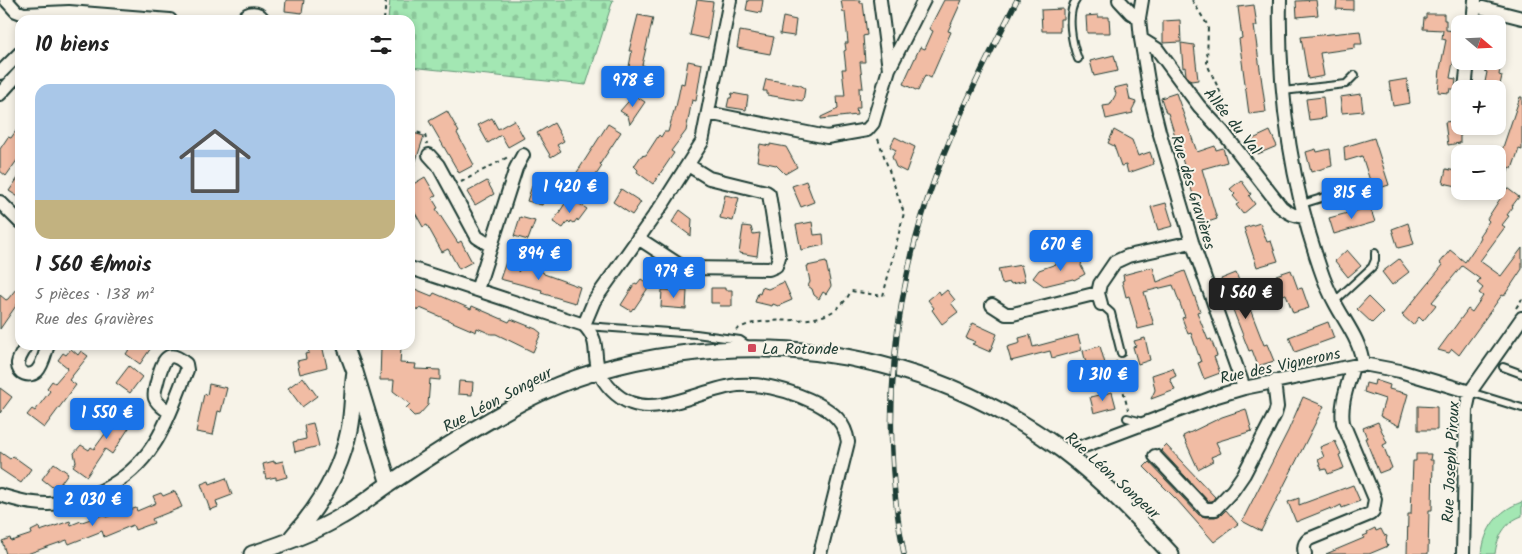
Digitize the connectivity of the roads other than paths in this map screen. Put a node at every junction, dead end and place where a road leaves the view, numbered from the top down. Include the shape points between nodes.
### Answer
1 (5, 0) edge
2 (730, 0) edge
3 (880, 0) edge
4 (924, 0) edge
5 (1076, 0) edge
6 (1119, 0) edge
7 (1142, 0) edge
8 (1280, 0) edge
9 (0, 1) edge
10 (1475, 3) edge
11 (29, 15) edge
12 (1139, 18) junction
13 (1522, 18) edge
14 (1141, 39) junction
15 (15, 58) edge
16 (1078, 59) dead end
17 (890, 69) junction
18 (0, 73) edge
19 (1355, 75) dead end
20 (15, 78) edge
21 (1283, 92) junction
22 (0, 94) edge
23 (708, 113) junction
24 (523, 155) road end
25 (429, 156) road end
26 (688, 165) junction
27 (1338, 186) dead end
28 (0, 202) edge
29 (1304, 211) junction
30 (15, 217) edge
31 (638, 238) junction
32 (1192, 242) junction
33 (491, 246) junction
34 (1375, 253) dead end
35 (415, 270) edge
36 (477, 290) junction
37 (1099, 299) junction
38 (1334, 302) junction
39 (992, 305) dead end
40 (1522, 318) edge
41 (584, 325) junction
42 (752, 348) junction
43 (24, 350) edge
44 (46, 350) edge
45 (347, 350) edge
46 (1121, 353) road end
47 (1358, 365) junction
48 (1503, 368) dead end
49 (599, 371) junction
50 (355, 372) junction
51 (1522, 374) edge
52 (1274, 381) junction
53 (1244, 388) junction
54 (1470, 392) junction
55 (1522, 408) edge
56 (169, 412) dead end
57 (1128, 418) road end
58 (1143, 424) junction
59 (1064, 452) junction
60 (1155, 456) dead end
61 (389, 484) junction
62 (0, 496) edge
63 (286, 543) junction
64 (252, 554) edge
65 (820, 554) edge
66 (1171, 554) edge
67 (1305, 554) edge
68 (1462, 554) edge

1 - 9 street
1 - 11 street via 16,11
2 - 23 street
3 - 17 street
4 - 17 street
5 - 16 lane via 1071,12
6 - 12 street
7 - 12 street, Rue des Gravières
8 - 21 street
10 - 13 street
12 - 14 street, Rue des Gravières
14 - 29 street, Allée du Val via 1157,49 1282,208 1296,216
14 - 32 street, Rue des Gravières via 1151,99
15 - 18 street
17 - 23 street via 873,123 867,130 827,137
19 - 21 lane via 1346,84
20 - 22 street
21 - 29 street
23 - 26 street via 702,142
24 - 33 street
25 - 33 street via 438,165 478,237
26 - 31 street
26 - 31 street via 709,178 769,194 779,257 776,266 770,269 684,268
27 - 29 lane
28 - 30 street
29 - 38 street via 1319,265
31 - 41 street via 594,301
32 - 37 street via 1120,258 1100,284
32 - 53 street, Rue des Gravières
33 - 36 street
34 - 38 lane via 1372,267
35 - 36 street
36 - 41 street
37 - 39 street via 1013,314 1006,314
37 - 46 lane via 1111,313
38 - 47 street via 1360,346
40 - 54 street
41 - 42 lane via 726,338 740,340
41 - 49 street via 594,338
42 - 49 street, Rue Léon Songeur via 660,356
42 - 59 street, Rue Léon Songeur via 804,350 883,365 922,377 989,405
43 - 44 street via 18,361 19,369 28,375 40,368
45 - 50 street
47 - 52 street, Rue des Vignerons
47 - 54 street, Rue Joseph Piroux via 1400,371
47 - 67 street via 1342,403 1343,423 1375,499 1375,507 1370,514 1309,539 1305,542
48 - 51 lane
49 - 61 street, Rue Léon Songeur via 522,402
49 - 65 street via 614,392 639,406 657,406 745,385 797,396 835,415 844,425 848,442
50 - 61 street
50 - 63 street via 349,430 341,458 307,521
52 - 53 street, Rue des Vignerons
52 - 60 street via 1275,414 1244,474 1215,509 1205,509
53 - 58 street, Rue des Vignerons
54 - 55 lane
54 - 68 street, Rue Joseph Piroux via 1466,411
56 - 62 street via 149,452 126,475 105,489 83,498 49,504
57 - 58 lane
58 - 59 street, Rue des Vignerons
59 - 66 street, Rue Léon Songeur via 1119,499
61 - 63 street, Rue Léon Songeur via 342,517
63 - 64 street, Rue Léon Songeur

